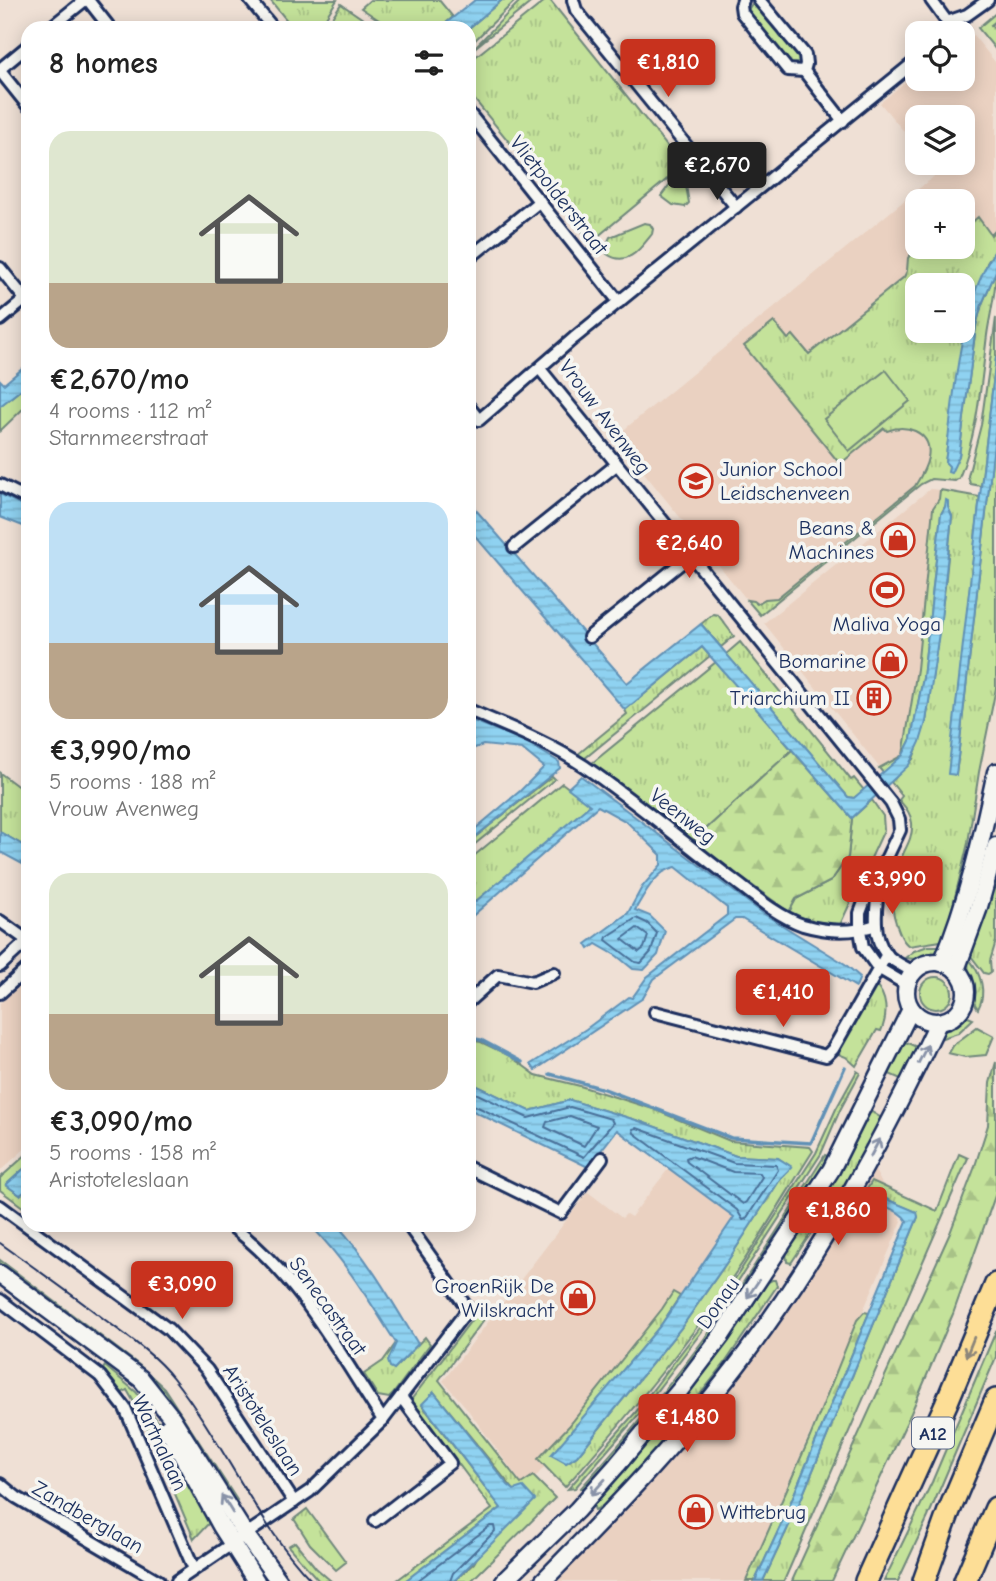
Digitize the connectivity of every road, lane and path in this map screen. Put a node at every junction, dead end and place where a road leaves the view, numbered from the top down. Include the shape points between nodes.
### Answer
1 (86, 0) edge
2 (250, 0) edge
3 (573, 0) edge
4 (743, 0) edge
5 (759, 0) edge
6 (931, 0) edge
7 (988, 0) edge
8 (59, 21) edge
9 (104, 21) edge
10 (267, 21) edge
11 (943, 21) edge
12 (958, 21) edge
13 (21, 52) edge
14 (0, 70) edge
15 (905, 70) edge
16 (804, 71) junction
17 (21, 97) edge
18 (843, 121) junction
19 (476, 122) edge
20 (540, 201) junction
21 (736, 207) junction
22 (476, 252) edge
23 (0, 268) edge
24 (21, 291) edge
25 (619, 302) junction
26 (21, 303) edge
27 (0, 320) edge
28 (540, 369) junction
29 (476, 415) edge
30 (480, 420) junction
31 (476, 423) edge
32 (616, 465) junction
33 (0, 485) edge
34 (21, 496) edge
35 (514, 547) dead end
36 (690, 556) junction
37 (589, 637) dead end
38 (476, 713) edge
39 (996, 772) edge
40 (996, 846) edge
41 (879, 876) junction
42 (0, 921) edge
43 (876, 925) junction
44 (859, 930) junction
45 (21, 936) edge
46 (21, 947) edge
47 (887, 954) junction
48 (0, 966) edge
49 (949, 966) junction
50 (878, 968) junction
51 (554, 972) dead end
52 (21, 974) edge
53 (911, 978) junction
54 (0, 993) edge
55 (476, 995) edge
56 (911, 1009) junction
57 (655, 1012) dead end
58 (938, 1023) junction
59 (602, 1158) dead end
60 (476, 1171) edge
61 (0, 1206) edge
62 (21, 1220) edge
63 (38, 1232) edge
64 (238, 1232) edge
65 (413, 1232) edge
66 (0, 1274) edge
67 (996, 1284) edge
68 (0, 1288) edge
69 (0, 1300) edge
70 (401, 1398) junction
71 (996, 1400) edge
72 (383, 1420) junction
73 (0, 1484) edge
74 (294, 1502) junction
75 (996, 1508) edge
76 (949, 1511) junction
77 (375, 1521) dead end
78 (238, 1539) junction
79 (194, 1569) junction
80 (183, 1579) edge
81 (159, 1581) edge
82 (257, 1581) edge
83 (279, 1581) edge
84 (505, 1581) edge
85 (543, 1581) edge
86 (866, 1581) edge
87 (914, 1581) edge
88 (924, 1581) edge
89 (965, 1581) edge

1 - 8 street
1 - 9 street
2 - 10 street
3 - 21 street via 576,10
4 - 16 street via 742,13 788,70
5 - 16 street via 805,55
6 - 11 street
7 - 12 street
13 - 14 street
14 - 17 street
15 - 18 street, Vrouw Avenweg
16 - 18 street
18 - 21 street, Vrouw Avenweg
19 - 20 street, Vlietpolderstraat
20 - 22 street
20 - 25 street, Vlietpolderstraat
21 - 25 street, Vrouw Avenweg
23 - 24 street
25 - 28 street, Vrouw Avenweg
26 - 27 street
28 - 30 street
28 - 32 street, Vrouw Avenweg
29 - 30 street
30 - 31 street
32 - 35 street
32 - 36 street, Vrouw Avenweg
33 - 34 street
36 - 37 street
36 - 41 street, Vrouw Avenweg via 891,803 900,830
38 - 44 street, Veenweg via 534,737 581,764 791,919 820,928
39 - 49 main road
40 - 49 main road via 982,900
41 - 43 street, Vrouw Avenweg
41 - 44 street, Vrouw Avenweg via 860,913
42 - 45 street
43 - 44 street, Veenweg
43 - 47 street, Vrouw Avenweg
44 - 50 street via 863,947
46 - 48 street
47 - 50 street
47 - 53 street
49 - 53 main road via 927,963
49 - 58 main road via 965,982 965,1002 956,1015
50 - 53 street
50 - 57 street via 826,1056
51 - 55 street via 533,982 498,975
52 - 54 street
53 - 56 main road via 906,998
56 - 58 main road via 923,1020
56 -> 84 main road, Donau via 831,1170 721,1336 617,1465
85 -> 58 main road via 640,1480 748,1351 851,1191
59 - 60 street via 561,1213
61 - 62 street, Aristoteleslaan
63 - 74 street, Aristoteleslaan via 189,1349
64 - 72 street, Senecastraat via 270,1259 304,1299
65 - 70 street via 468,1309
78 -> 66 main road via 172,1418 141,1379
67 -> 86 highway, A12
68 - 78 main road via 138,1388
69 - 79 street, Wartnalaan via 100,1376 113,1391 125,1408
70 - 72 street
70 - 77 street via 450,1463
71 - 76 highway, A12
72 - 74 street
73 - 81 street, Zandberglaan
74 - 78 street
75 - 89 highway
76 - 87 highway, A12
76 - 88 highway
78 - 79 street
78 - 82 main road
78 - 83 main road
79 - 80 street

